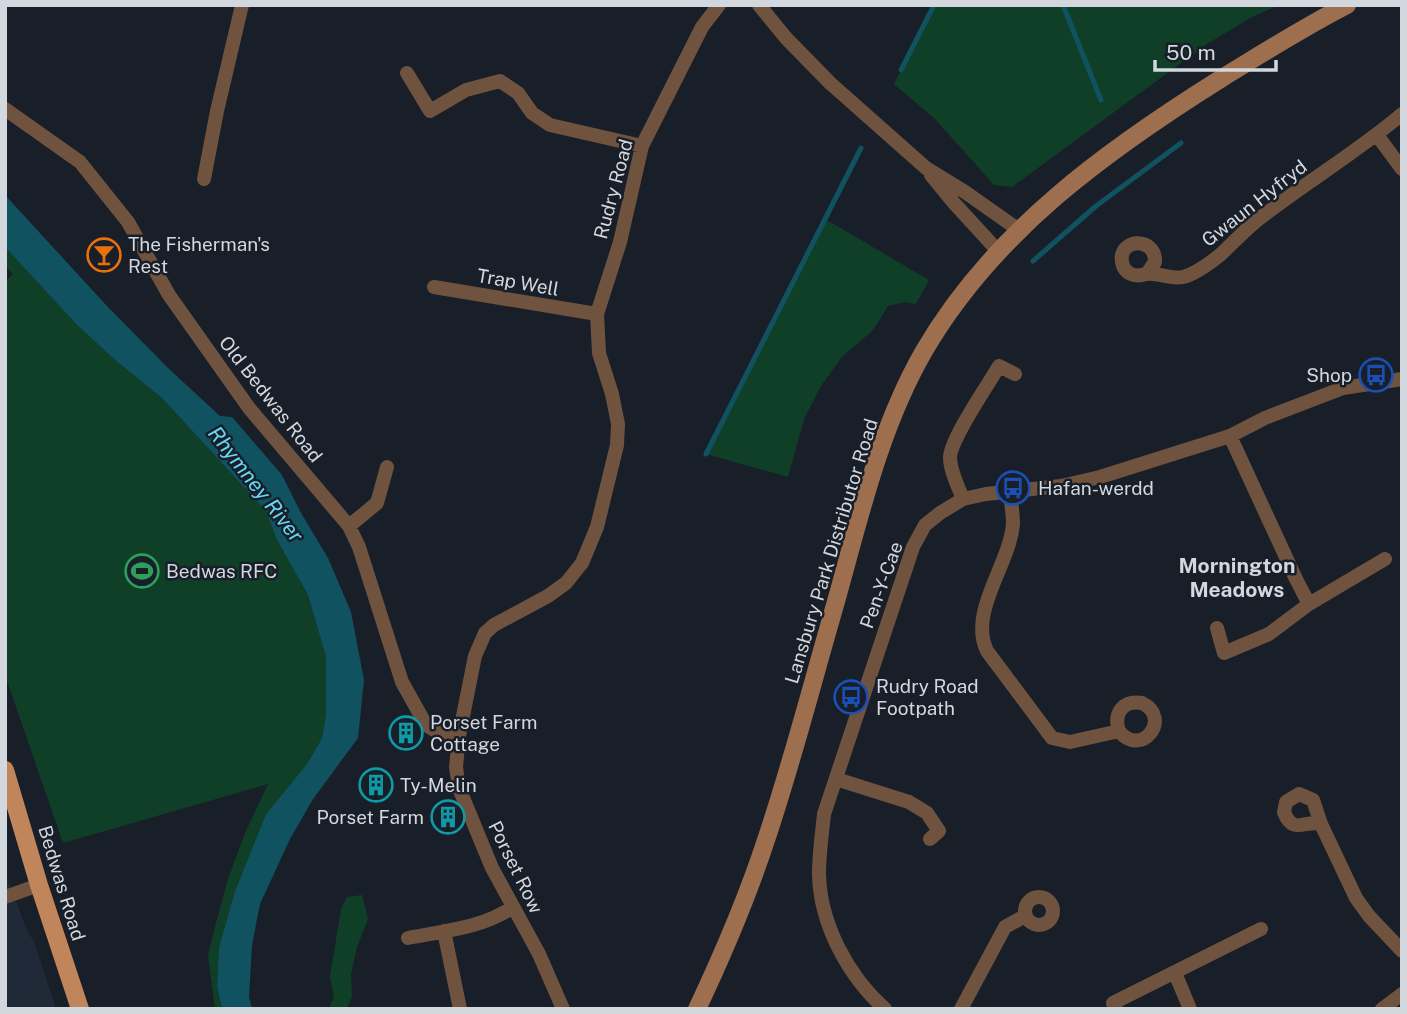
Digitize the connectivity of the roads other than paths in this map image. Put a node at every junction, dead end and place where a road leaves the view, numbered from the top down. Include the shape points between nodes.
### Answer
1 (242, 5) edge
2 (719, 5) edge
3 (759, 5) edge
4 (1346, 5) edge
5 (407, 73) dead end
6 (5, 109) edge
7 (1402, 114) edge
8 (1377, 135) junction
9 (642, 146) junction
10 (926, 168) junction
11 (1402, 169) edge
12 (204, 179) dead end
13 (1019, 230) junction
14 (998, 251) junction
15 (1147, 274) dead end
16 (433, 287) dead end
17 (597, 314) junction
18 (1015, 374) dead end
19 (1402, 379) edge
20 (1230, 436) junction
21 (387, 467) dead end
22 (1010, 492) junction
23 (963, 499) junction
24 (349, 526) junction
25 (1385, 559) dead end
26 (1309, 604) junction
27 (1217, 628) dead end
28 (1119, 731) dead end
29 (459, 736) junction
30 (5, 770) edge
31 (836, 779) junction
32 (1321, 824) dead end
33 (930, 839) dead end
34 (39, 885) junction
35 (5, 897) edge
36 (513, 907) junction
37 (1025, 915) dead end
38 (1261, 929) dead end
39 (443, 931) junction
40 (408, 938) dead end
41 (1402, 951) edge
42 (1175, 973) junction
43 (1402, 995) edge
44 (878, 1006) edge
45 (80, 1009) edge
46 (460, 1009) edge
47 (562, 1009) edge
48 (697, 1009) edge
49 (961, 1009) edge
50 (1116, 1009) edge
51 (1189, 1009) edge
52 (1382, 1009) edge

1 - 12 street
2 - 9 street, Rudry Road via 702,27
3 - 10 street via 830,83
4 - 13 street, Lansbury Park Distributor Road via 1171,110 1067,186
5 - 9 street via 430,111 466,90 500,81 550,125
6 - 24 street, Old Bedwas Road via 80,162 128,222 169,295 249,408
7 - 8 street, Gwaun Hyfryd
8 - 11 street
8 - 15 street, Gwaun Hyfryd via 1254,222 1202,268 1184,277
9 - 17 street, Rudry Road via 620,242
10 - 13 street
10 - 14 street
13 - 14 street, Lansbury Park Distributor Road
14 - 48 street, Lansbury Park Distributor Road via 937,331 912,372 893,418 766,841 726,948
16 - 17 street, Trap Well
17 - 29 street, Porset Row via 599,353 618,424 597,527 574,574 548,596 494,625 481,639
18 - 23 street via 999,366 955,442 950,457
19 - 20 street, Pen-Y-Cae via 1343,388
20 - 22 street, Pen-Y-Cae via 1100,477
20 - 26 street
21 - 24 street via 377,503
22 - 23 street, Pen-Y-Cae
22 - 28 street via 1013,526 986,609 982,641 1052,738 1070,742
23 - 31 street, Pen-Y-Cae via 925,525 914,547
24 - 29 street, Old Bedwas Road via 402,682 426,725
25 - 26 street
26 - 27 street via 1269,634 1224,653
29 - 36 street, Porset Row via 459,788
30 - 34 main road, Bedwas Road
31 - 33 street via 922,808 939,831
31 - 44 street, Pen-Y-Cae via 824,814 819,876 822,900 846,962
32 - 41 street via 1356,898
34 - 35 street
34 - 45 main road, Bedwas Road
36 - 39 street via 492,919
36 - 47 street, Porset Row
37 - 49 street via 1005,927
38 - 42 street
39 - 40 street
39 - 46 street
42 - 50 street via 1114,1003
42 - 51 street
43 - 52 street

